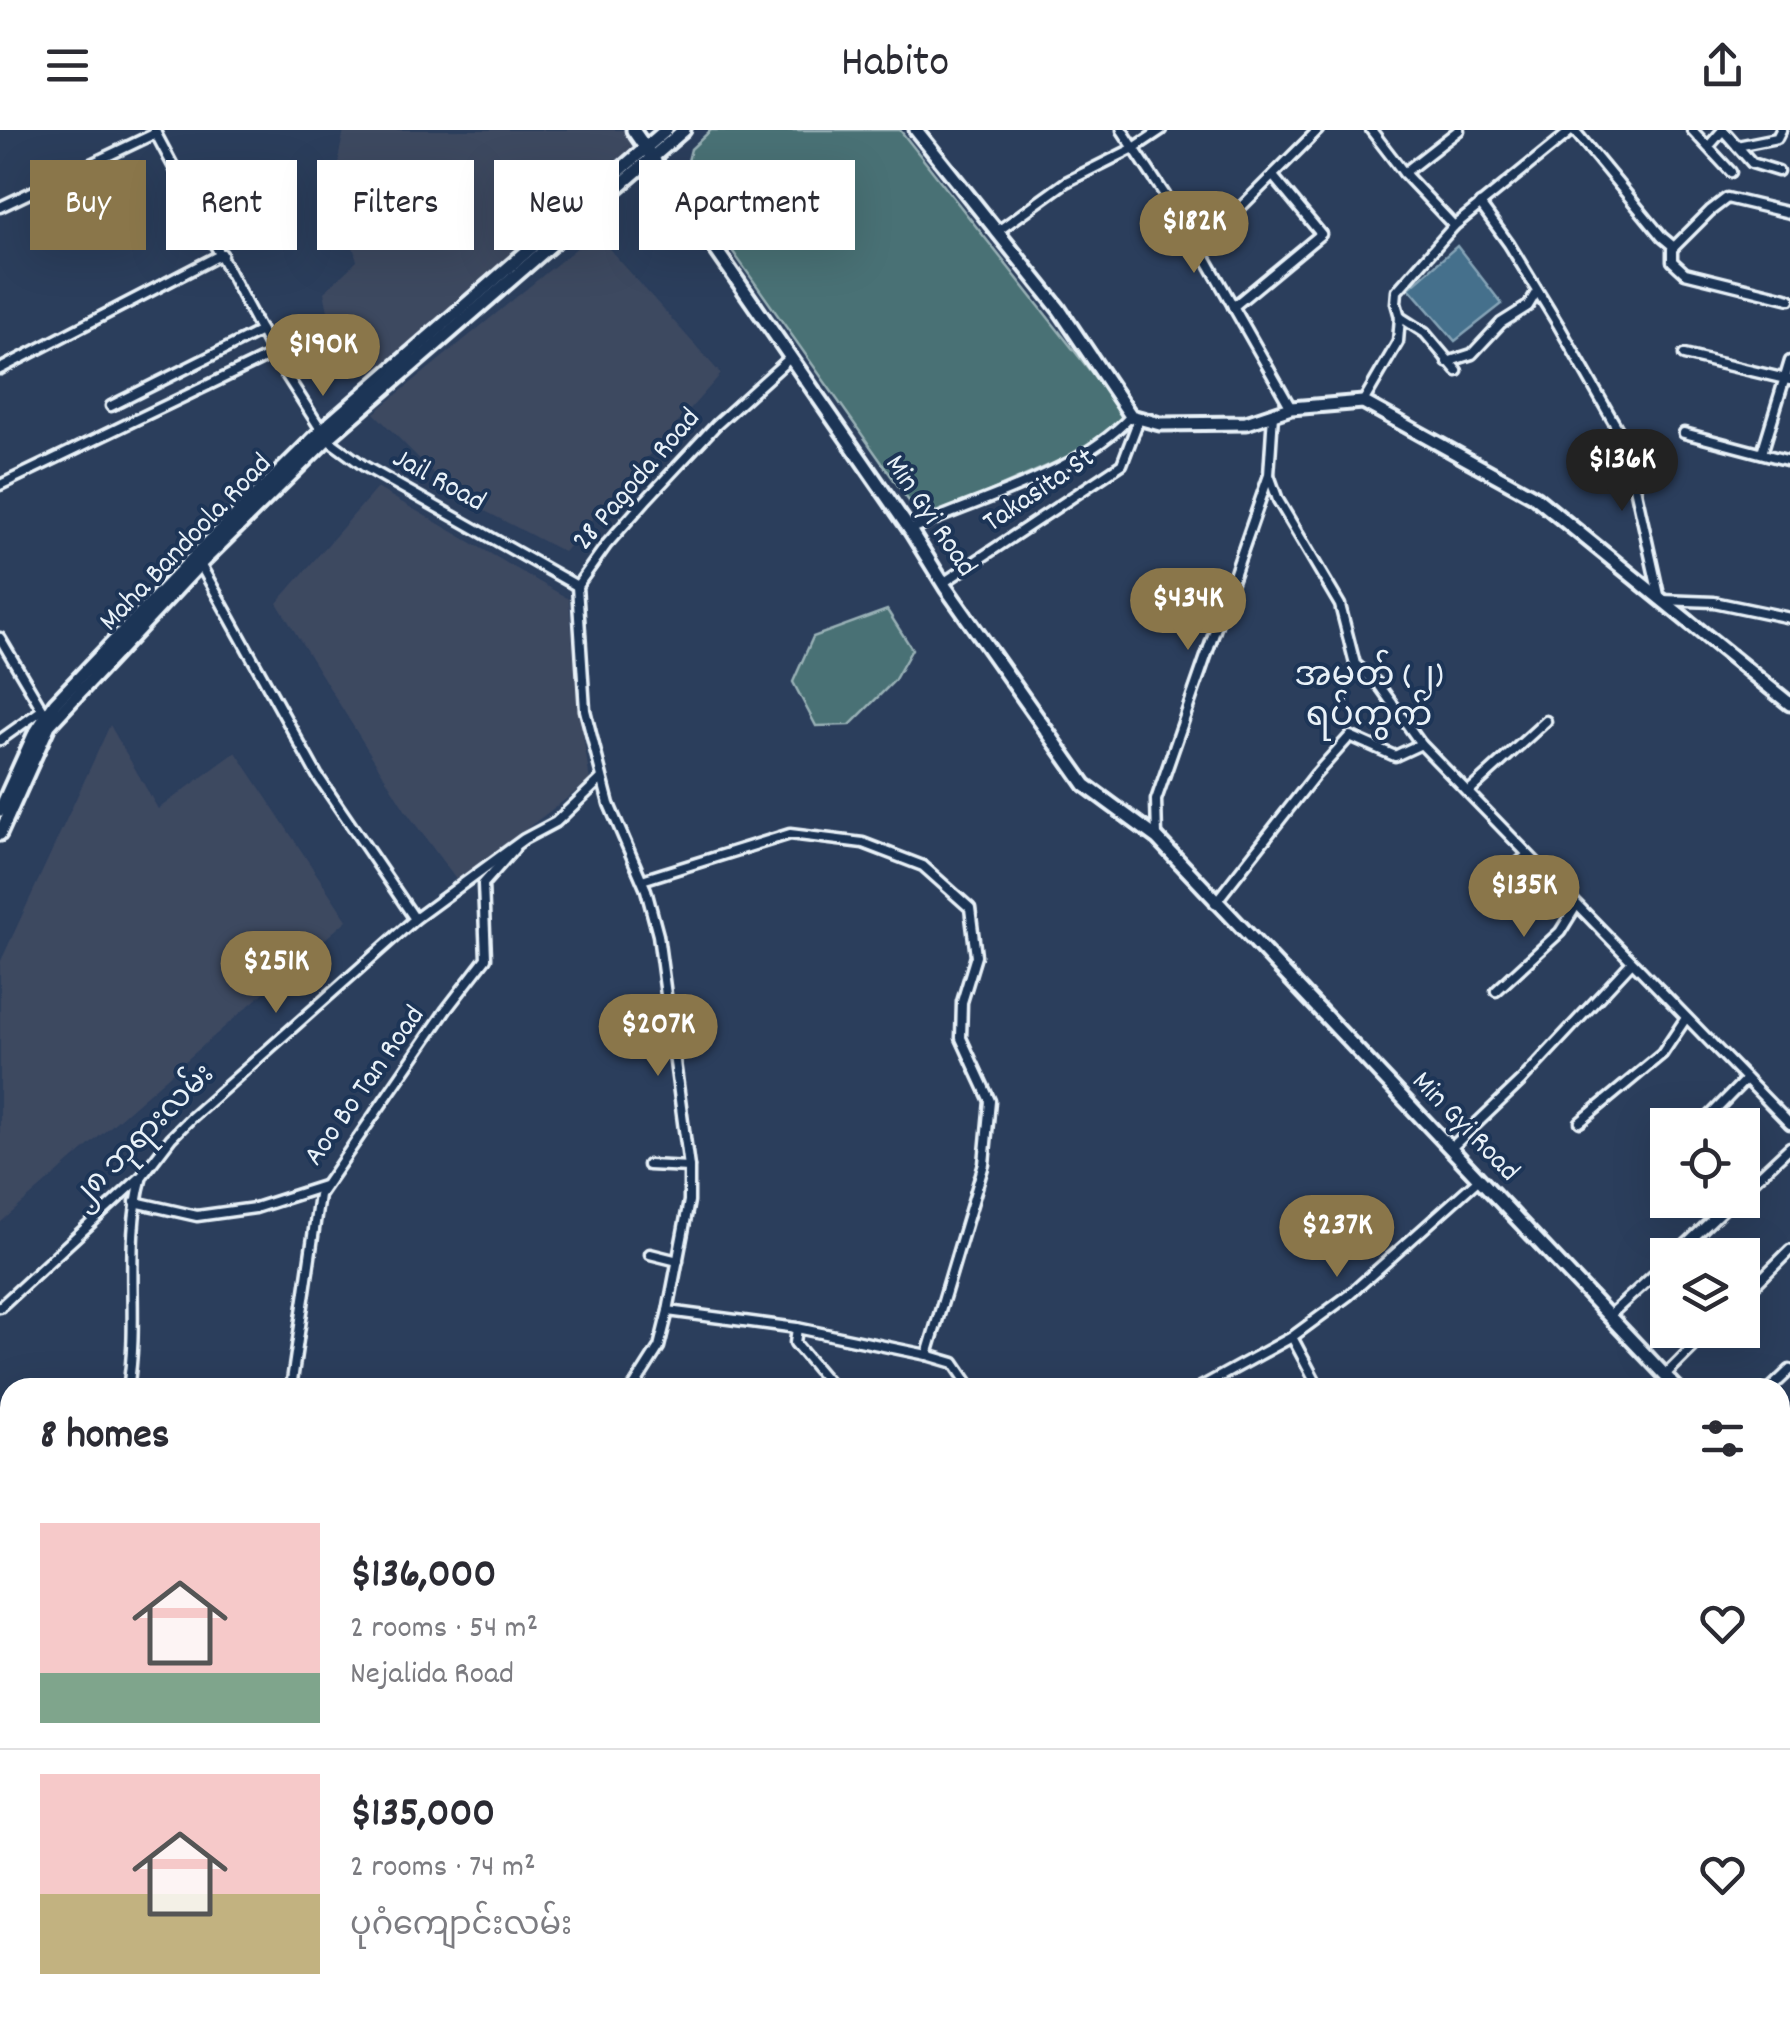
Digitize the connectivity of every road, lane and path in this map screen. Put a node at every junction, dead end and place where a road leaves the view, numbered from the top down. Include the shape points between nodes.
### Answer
1 (633, 130) edge
2 (666, 130) edge
3 (684, 130) edge
4 (916, 130) edge
5 (1122, 130) edge
6 (1161, 130) edge
7 (1318, 130) edge
8 (1371, 130) edge
9 (1459, 130) edge
10 (1552, 130) edge
11 (1573, 130) edge
12 (1692, 130) edge
13 (1781, 130) edge
14 (155, 132) edge
15 (1559, 140) junction
16 (1736, 146) junction
17 (1708, 147) junction
18 (1134, 148) junction
19 (649, 153) junction
20 (1778, 171) dead end
21 (1731, 172) dead end
22 (1404, 173) junction
23 (1272, 176) junction
24 (1480, 204) junction
25 (0, 207) edge
26 (1790, 213) edge
27 (1454, 226) junction
28 (998, 231) junction
29 (1674, 246) junction
30 (1200, 248) junction
31 (222, 254) junction
32 (1537, 291) junction
33 (1790, 299) edge
34 (1233, 307) junction
35 (1400, 317) junction
36 (262, 331) junction
37 (273, 354) junction
38 (1684, 354) dead end
39 (791, 357) junction
40 (1790, 361) edge
41 (1448, 362) junction
42 (0, 369) edge
43 (1457, 371) dead end
44 (1788, 379) edge
45 (1363, 402) junction
46 (110, 406) dead end
47 (1290, 408) junction
48 (1273, 414) junction
49 (1134, 418) junction
50 (1684, 433) dead end
51 (324, 435) junction
52 (1762, 453) junction
53 (1790, 461) edge
54 (1269, 476) junction
55 (0, 485) edge
56 (910, 530) junction
57 (200, 564) junction
58 (943, 583) junction
59 (577, 586) junction
60 (1661, 599) junction
61 (1790, 618) edge
62 (0, 638) edge
63 (1790, 704) edge
64 (46, 717) junction
65 (1546, 721) dead end
66 (0, 740) edge
67 (1421, 744) junction
68 (601, 779) junction
69 (1468, 792) junction
70 (0, 810) edge
71 (0, 834) edge
72 (524, 838) junction
73 (1156, 838) junction
74 (1528, 856) junction
75 (642, 880) junction
76 (1215, 902) junction
77 (1498, 906) dead end
78 (1576, 906) junction
79 (415, 919) junction
80 (1632, 963) junction
81 (1496, 992) dead end
82 (1686, 1018) junction
83 (1746, 1080) junction
84 (1718, 1108) edge
85 (1580, 1122) dead end
86 (1790, 1124) edge
87 (1790, 1147) edge
88 (1450, 1149) junction
89 (648, 1164) dead end
90 (689, 1167) junction
91 (1760, 1175) edge
92 (142, 1176) junction
93 (1479, 1179) junction
94 (324, 1186) junction
95 (135, 1202) junction
96 (1714, 1218) edge
97 (1693, 1238) edge
98 (1790, 1250) edge
99 (650, 1254) dead end
100 (678, 1261) junction
101 (1650, 1279) edge
102 (1760, 1280) edge
103 (0, 1308) edge
104 (668, 1311) junction
105 (1610, 1316) junction
106 (796, 1328) junction
107 (1292, 1337) junction
108 (1692, 1348) edge
109 (927, 1355) junction
110 (1664, 1375) junction
111 (130, 1378) edge
112 (292, 1378) edge
113 (639, 1378) edge
114 (825, 1378) edge
115 (964, 1378) edge
116 (1217, 1378) edge
117 (1314, 1378) edge
118 (1667, 1378) edge

1 - 19 main road, Min Gyi Road
2 - 19 main road, Maha Bandoola Road
3 - 19 main road, Maha Bandoola Road
4 - 28 main road
5 - 18 street
6 - 18 street
7 - 23 street
8 - 22 street
9 - 22 street
10 - 15 street
11 - 15 street
11 - 29 street
12 - 17 street
13 - 16 street via 1777,138
14 - 25 street
14 - 31 street, Jail Road
15 - 24 street
16 - 17 street via 1723,130
16 - 20 street via 1752,163
17 - 21 street
18 - 28 street via 1066,182
18 - 30 street
19 - 39 main road, Min Gyi Road
19 - 51 main road, Maha Bandoola Road
22 - 27 street
23 - 30 street
23 - 34 street via 1321,234
24 - 27 street
24 - 32 street
26 - 29 street via 1728,198
27 - 35 street via 1398,291
28 - 49 main road
29 - 33 street via 1672,261 1684,273
30 - 34 street
31 - 36 street, Jail Road
31 - 42 street
32 - 41 street via 1472,354
32 - 60 street via 1624,442
34 - 47 street
35 - 41 street
35 - 45 street via 1398,342
36 - 37 street, Jail Road
36 - 46 street
37 - 51 street, Jail Road
37 - 55 street
38 - 44 street
39 - 56 main road, Min Gyi Road
39 - 59 street, 28 Pagoda Road via 645,500
40 - 44 street
41 - 43 street
44 - 52 street
45 - 47 main road
45 - 60 main road via 1535,497
47 - 48 main road
48 - 49 main road via 1246,422 1160,424
48 - 54 street
49 - 56 street via 1076,458
49 - 58 street, Takasita St via 1122,464
50 - 52 street
51 - 57 main road, Maha Bandoola Road
51 - 59 street, Jail Road via 364,466
51 - 64 main road, Maha Bandoola Road via 194,556
52 - 53 street
54 - 67 street via 1340,605 1355,664 1380,685
54 - 73 street via 1156,800
56 - 58 main road, Min Gyi Road
57 - 64 main road, Maha Bandoola Road
57 - 79 street via 317,775
58 - 73 main road, Min Gyi Road via 1085,785
59 - 68 street, 28 Pagoda Road via 585,710
60 - 61 street
60 - 63 main road
62 - 64 street
64 - 66 street
64 - 70 main road, Maha Bandoola Road
64 - 71 main road, Maha Bandoola Road
65 - 69 street
67 - 69 street
67 - 76 street via 1395,756 1350,736
68 - 72 street, ၂၈ ဘုရားလမ်း via 556,822
68 - 75 street, 28 Pagoda Road
69 - 74 street
72 - 79 street, ၂၈ ဘုရားလမ်း
72 - 94 street, Aoo Bo Tan Road via 483,884 486,958
73 - 76 main road, Min Gyi Road
74 - 77 street via 1490,886
74 - 78 street
75 - 90 street, 28 Pagoda Road via 660,946
75 - 109 street via 790,834 864,843 923,866 970,908 976,956 962,1002 961,1038 990,1101 984,1164
76 - 88 main road, Min Gyi Road
78 - 80 street
78 - 81 street via 1560,932
79 - 92 street, ၂၈ ဘုရားလမ်း via 190,1119
80 - 82 street
80 - 88 street
82 - 83 street
82 - 85 street via 1662,1054
83 - 84 street
83 - 86 street
87 - 91 street
88 - 93 main road, Min Gyi Road
89 - 90 street
90 - 100 street, 28 Pagoda Road
92 - 95 street
92 - 103 street, ၂၈ ဘုရားလမ်း
93 - 105 main road, Min Gyi Road
93 - 107 street
94 - 95 street via 255,1208 197,1216
94 - 112 street, Aoo Bo Tan Road
95 - 111 street
96 - 97 street
98 - 102 street
99 - 100 street
100 - 104 street, 28 Pagoda Road
101 - 105 street
104 - 106 street
104 - 113 street, 28 Pagoda Road via 659,1347
105 - 110 main road, Min Gyi Road
106 - 109 street
106 - 114 street via 795,1343
107 - 116 street
107 - 117 street
108 - 110 street
109 - 115 street via 954,1363
110 - 118 main road, Min Gyi Road

